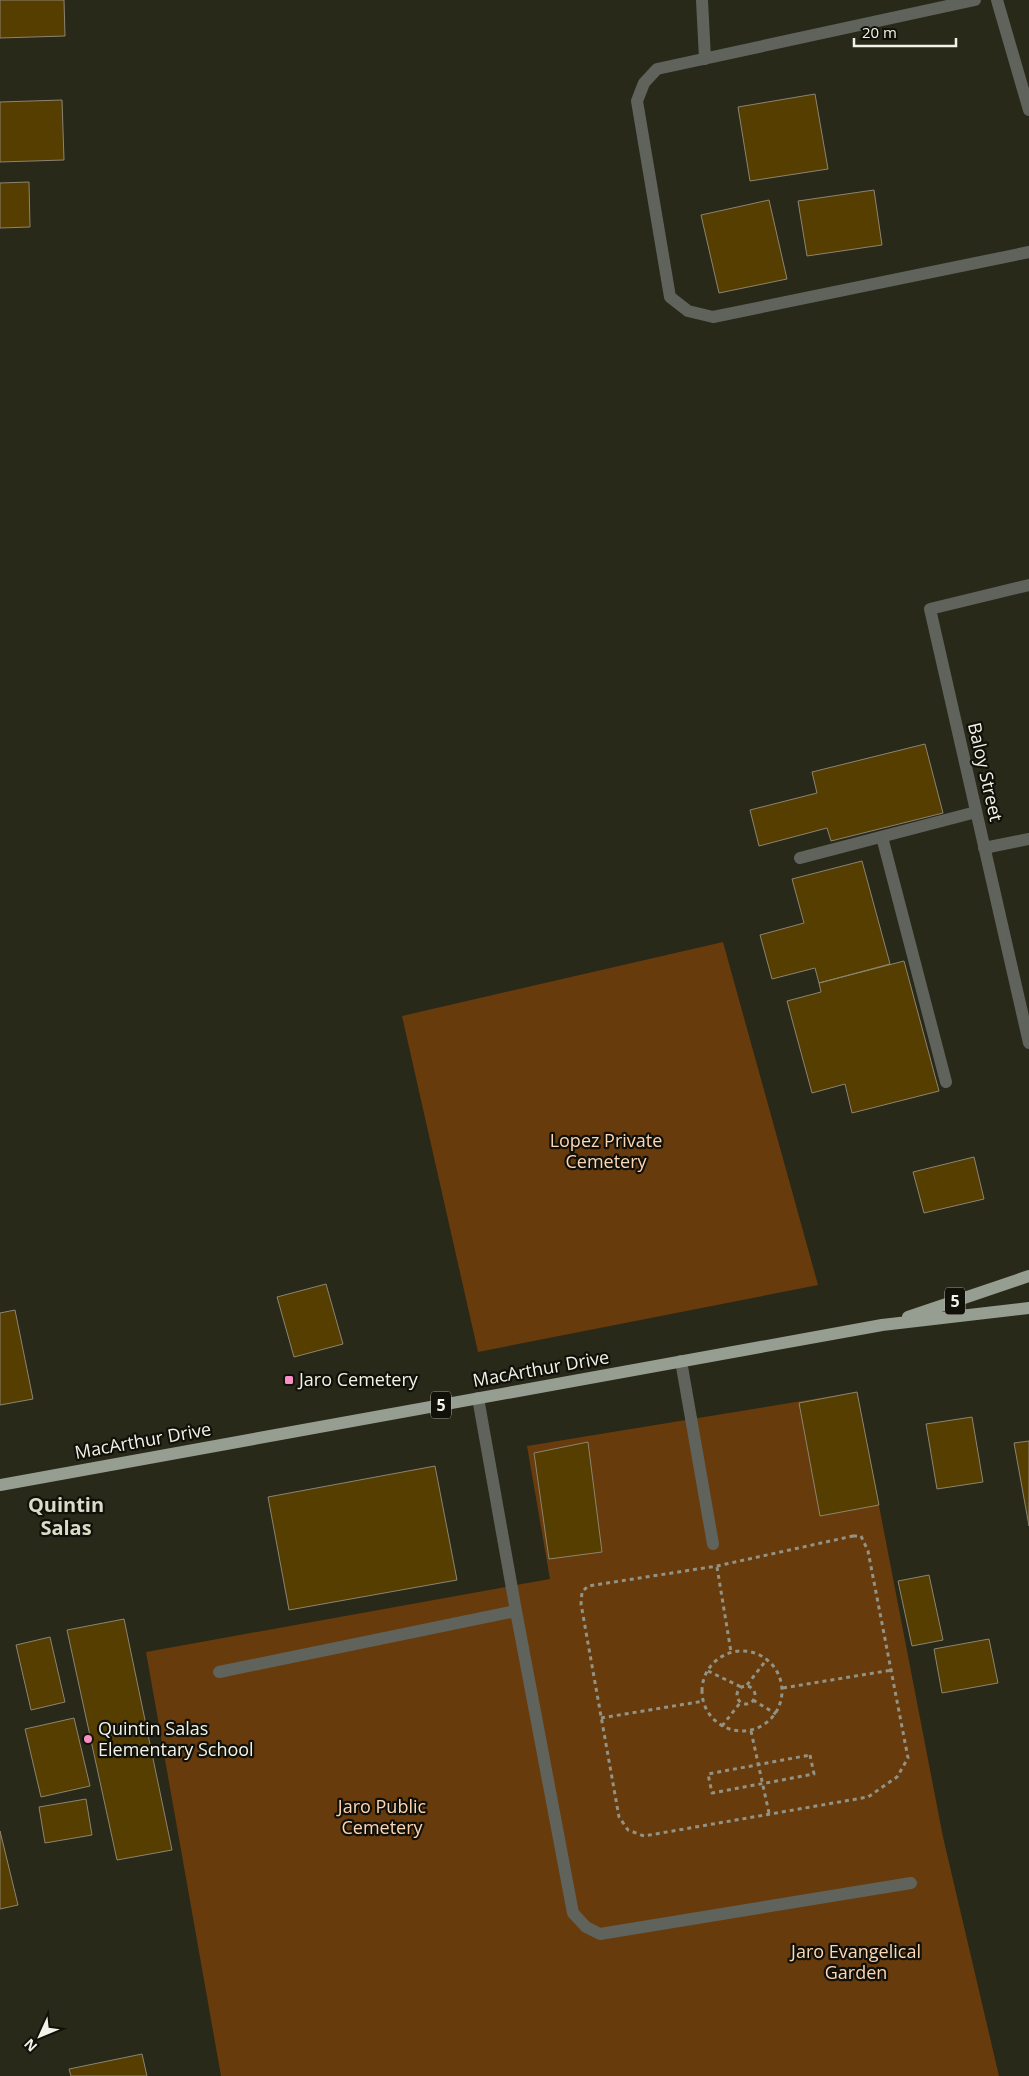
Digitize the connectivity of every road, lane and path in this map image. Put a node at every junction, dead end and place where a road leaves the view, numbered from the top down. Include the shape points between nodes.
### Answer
1 (702, 0) edge
2 (975, 0) edge
3 (997, 0) edge
4 (705, 58) junction
5 (1029, 110) edge
6 (1029, 252) edge
7 (1029, 585) edge
8 (976, 812) junction
9 (882, 837) junction
10 (1029, 839) edge
11 (984, 848) junction
12 (800, 858) dead end
13 (1026, 1013) edge
14 (1029, 1043) edge
15 (946, 1082) dead end
16 (1029, 1276) edge
17 (1029, 1308) edge
18 (882, 1326) junction
19 (681, 1361) junction
20 (478, 1398) junction
21 (0, 1484) edge
22 (713, 1544) joint
23 (717, 1566) junction
24 (516, 1611) junction
25 (731, 1652) junction
26 (767, 1659) junction
27 (892, 1670) junction
28 (708, 1671) junction
29 (219, 1672) dead end
30 (746, 1685) junction
31 (741, 1687) junction
32 (783, 1688) junction
33 (753, 1700) junction
34 (704, 1701) junction
35 (740, 1702) junction
36 (776, 1714) junction
37 (601, 1718) junction
38 (722, 1726) junction
39 (752, 1731) junction
40 (759, 1765) junction
41 (762, 1784) junction
42 (769, 1813) junction
43 (911, 1883) dead end

1 - 4 street
2 - 4 street
3 - 5 street
4 - 6 street via 658,69 644,83 637,101 670,297 688,311 712,317
7 - 8 street, Baloy Street via 930,609
8 - 9 street
8 - 11 street, Baloy Street
9 - 12 street
9 - 15 street
10 - 11 street
11 - 13 street, Baloy Street
13 - 14 street, Baloy Street
16 - 18 main road, MacArthur Drive / 5
17 - 18 main road, MacArthur Drive / 5
18 - 19 main road, MacArthur Drive / 5
19 - 20 main road, MacArthur Drive / 5
19 - 22 street
20 - 21 main road, MacArthur Drive / 5
20 - 24 street
22 - 23 path
23 - 25 path
23 - 27 path via 861,1536 868,1551
23 - 37 path via 588,1586 582,1592 581,1604
24 - 29 street
24 - 43 street via 573,1913 586,1927 600,1934
25 - 26 path via 744,1651
25 - 28 path via 718,1658
26 - 30 path
26 - 32 path via 778,1671
27 - 32 path
27 - 42 path via 908,1758 897,1776 868,1797
28 - 31 path
28 - 34 path via 703,1680
30 - 31 path
30 - 33 path via 754,1691
31 - 35 path via 736,1694
32 - 36 path
33 - 35 path via 749,1704
33 - 36 path
34 - 37 path
34 - 38 path via 710,1716
35 - 38 path
36 - 39 path via 772,1720
37 - 42 path via 619,1817 628,1830 644,1836
38 - 39 path via 740,1732
39 - 40 path
40 - 41 path
40 - 41 path via 708,1774 712,1793
40 - 41 path via 810,1755 814,1774
41 - 42 path

